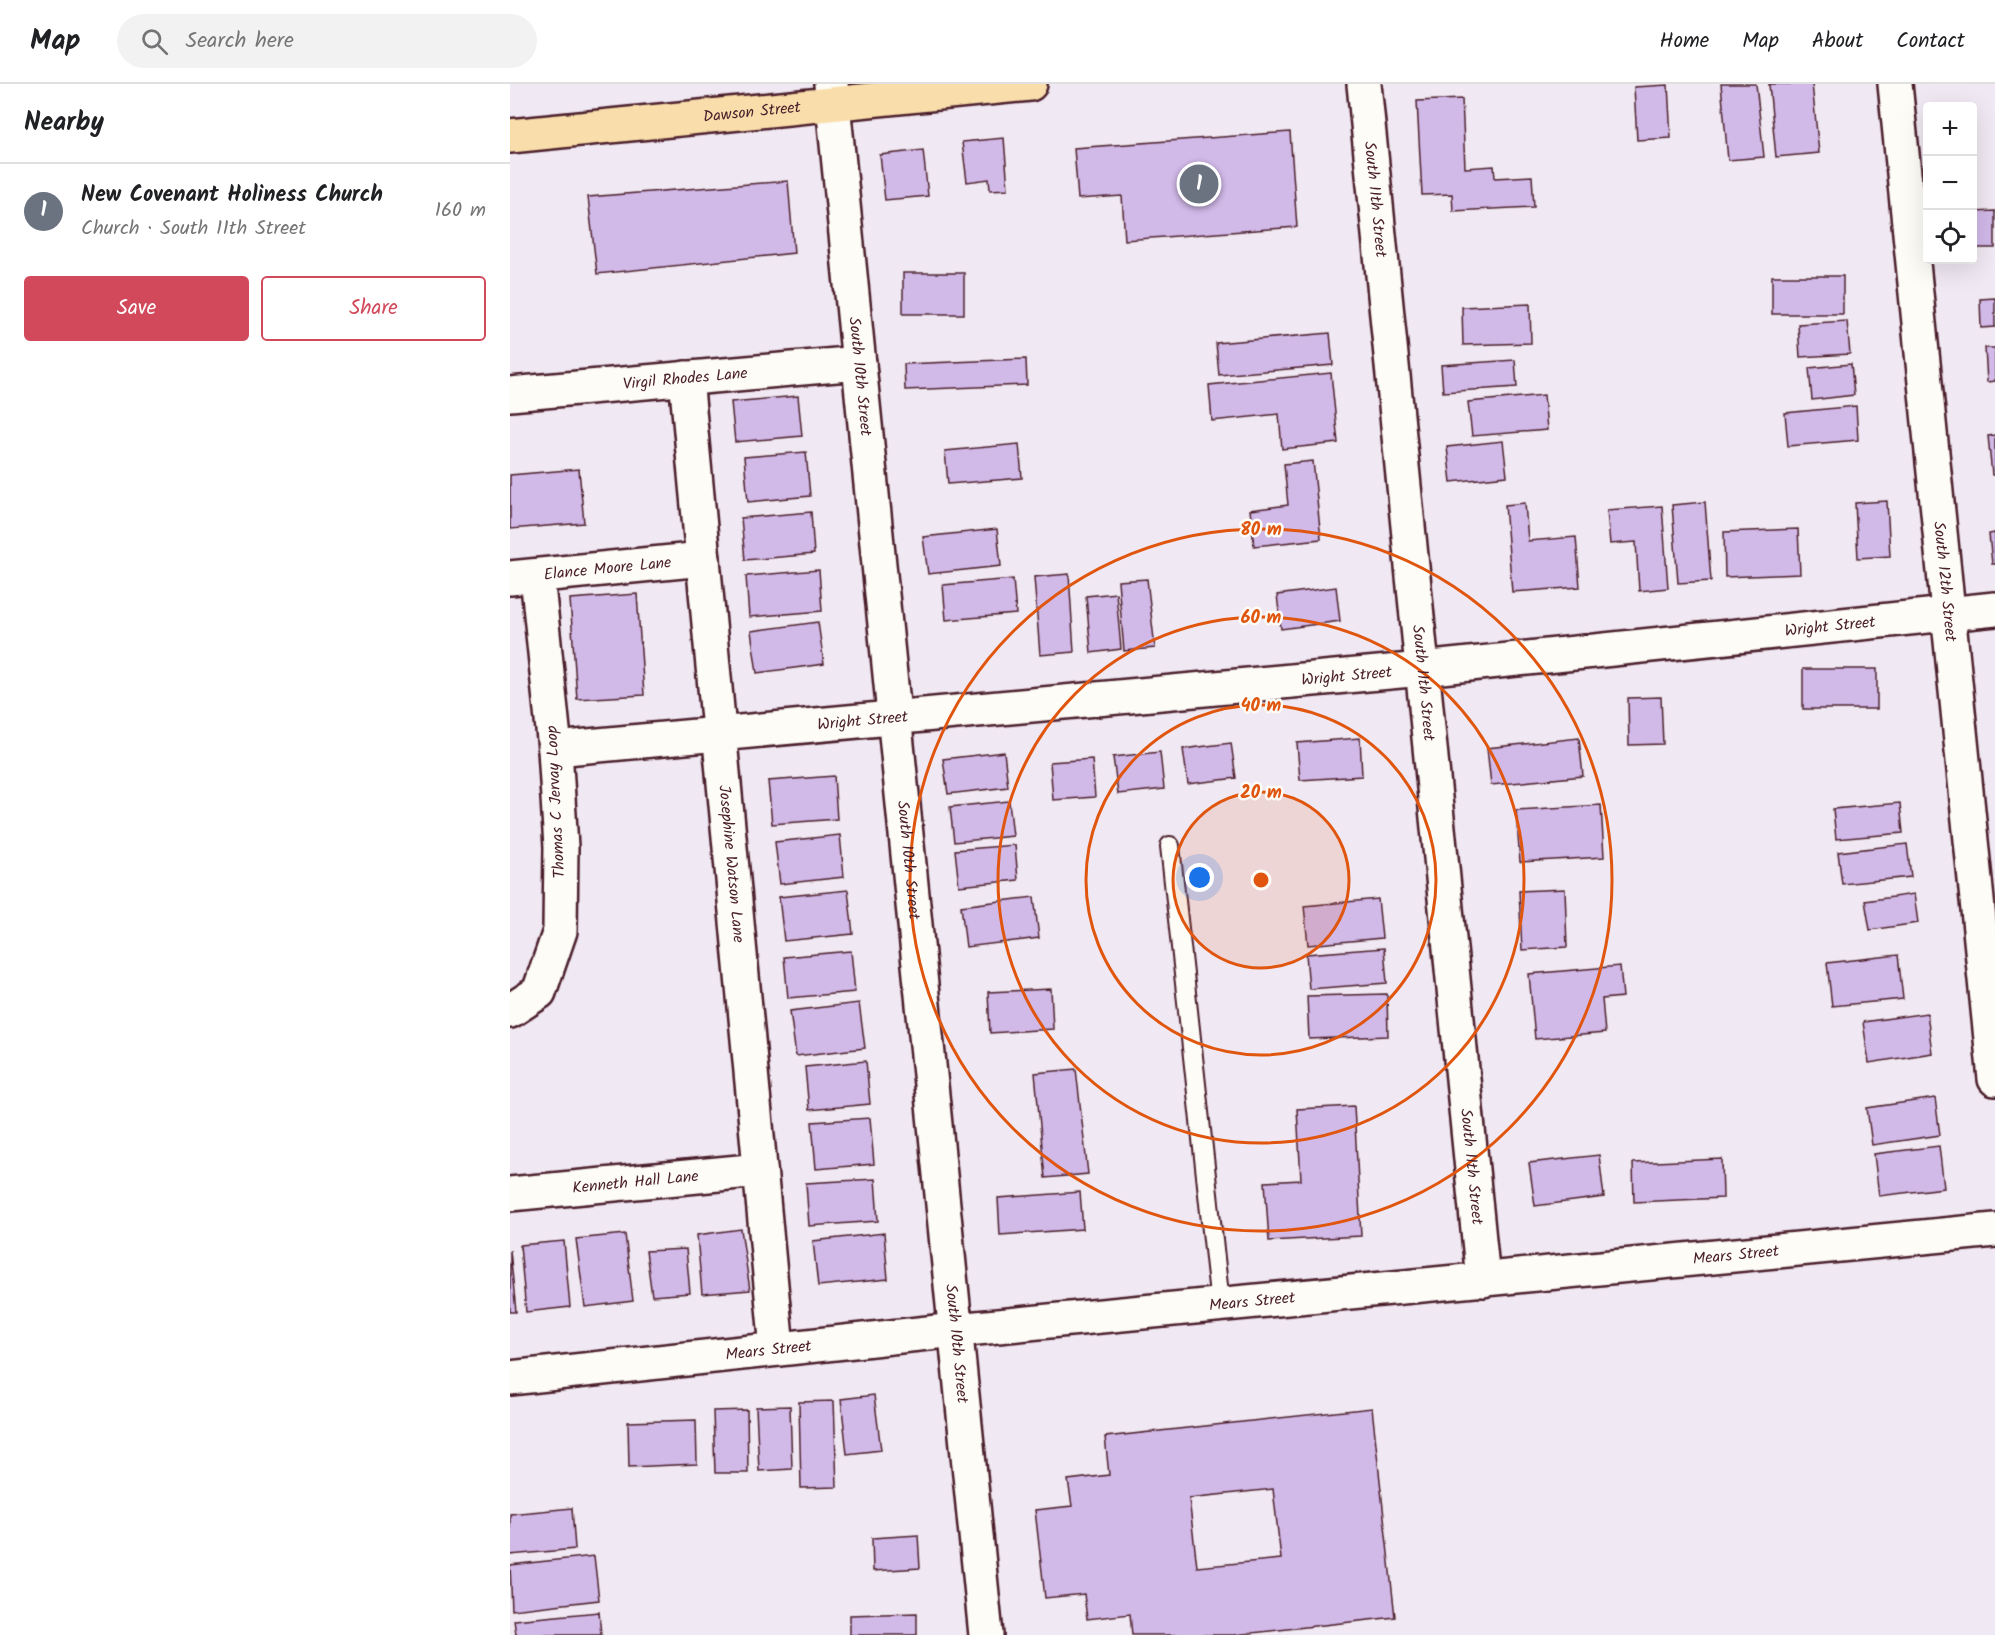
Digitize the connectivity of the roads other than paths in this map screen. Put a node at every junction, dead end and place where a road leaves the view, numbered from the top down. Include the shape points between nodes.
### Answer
1 (1030, 84) edge
2 (1364, 84) edge
3 (1895, 84) edge
4 (832, 94) edge
5 (510, 136) edge
6 (859, 363) junction
7 (686, 378) junction
8 (510, 394) edge
9 (703, 559) junction
10 (524, 577) edge
11 (1995, 609) edge
12 (1948, 614) junction
13 (1422, 669) junction
14 (894, 718) junction
15 (719, 734) junction
16 (555, 749) junction
17 (1170, 846) dead end
18 (510, 1011) edge
19 (1995, 1079) edge
20 (760, 1170) junction
21 (510, 1194) edge
22 (1995, 1230) edge
23 (1483, 1280) junction
24 (1220, 1304) junction
25 (956, 1330) junction
26 (777, 1348) junction
27 (510, 1378) edge
28 (986, 1635) edge

1 - 4 main road, Dawson Street
2 - 13 street, South 11th Street
3 - 12 street, South 12th Street
4 - 5 main road, Dawson Street
4 - 6 street, South 10th Street
6 - 7 street, Virgil Rhodes Lane
6 - 14 street, South 10th Street
7 - 8 street, Virgil Rhodes Lane
7 - 9 street, Josephine Watson Lane
9 - 10 street, Elance Moore Lane
9 - 15 street, Josephine Watson Lane
10 - 16 street, Thomas C Jervay Loop
11 - 12 street, Wright Street
12 - 13 street, Wright Street
12 - 19 street, South 12th Street
13 - 14 street, Wright Street
13 - 23 street, South 11th Street
14 - 15 street, Wright Street
14 - 25 street, South 10th Street
15 - 16 street, Wright Street
15 - 20 street, Josephine Watson Lane
16 - 18 street, Thomas C Jervay Loop via 561,847 560,931 538,992
17 - 24 lane
20 - 21 street, Kenneth Hall Lane
20 - 26 street, Josephine Watson Lane
22 - 23 street, Mears Street
23 - 24 street, Mears Street
24 - 25 street, Mears Street
25 - 26 street, Mears Street
25 - 28 street, South 10th Street
26 - 27 street, Mears Street

